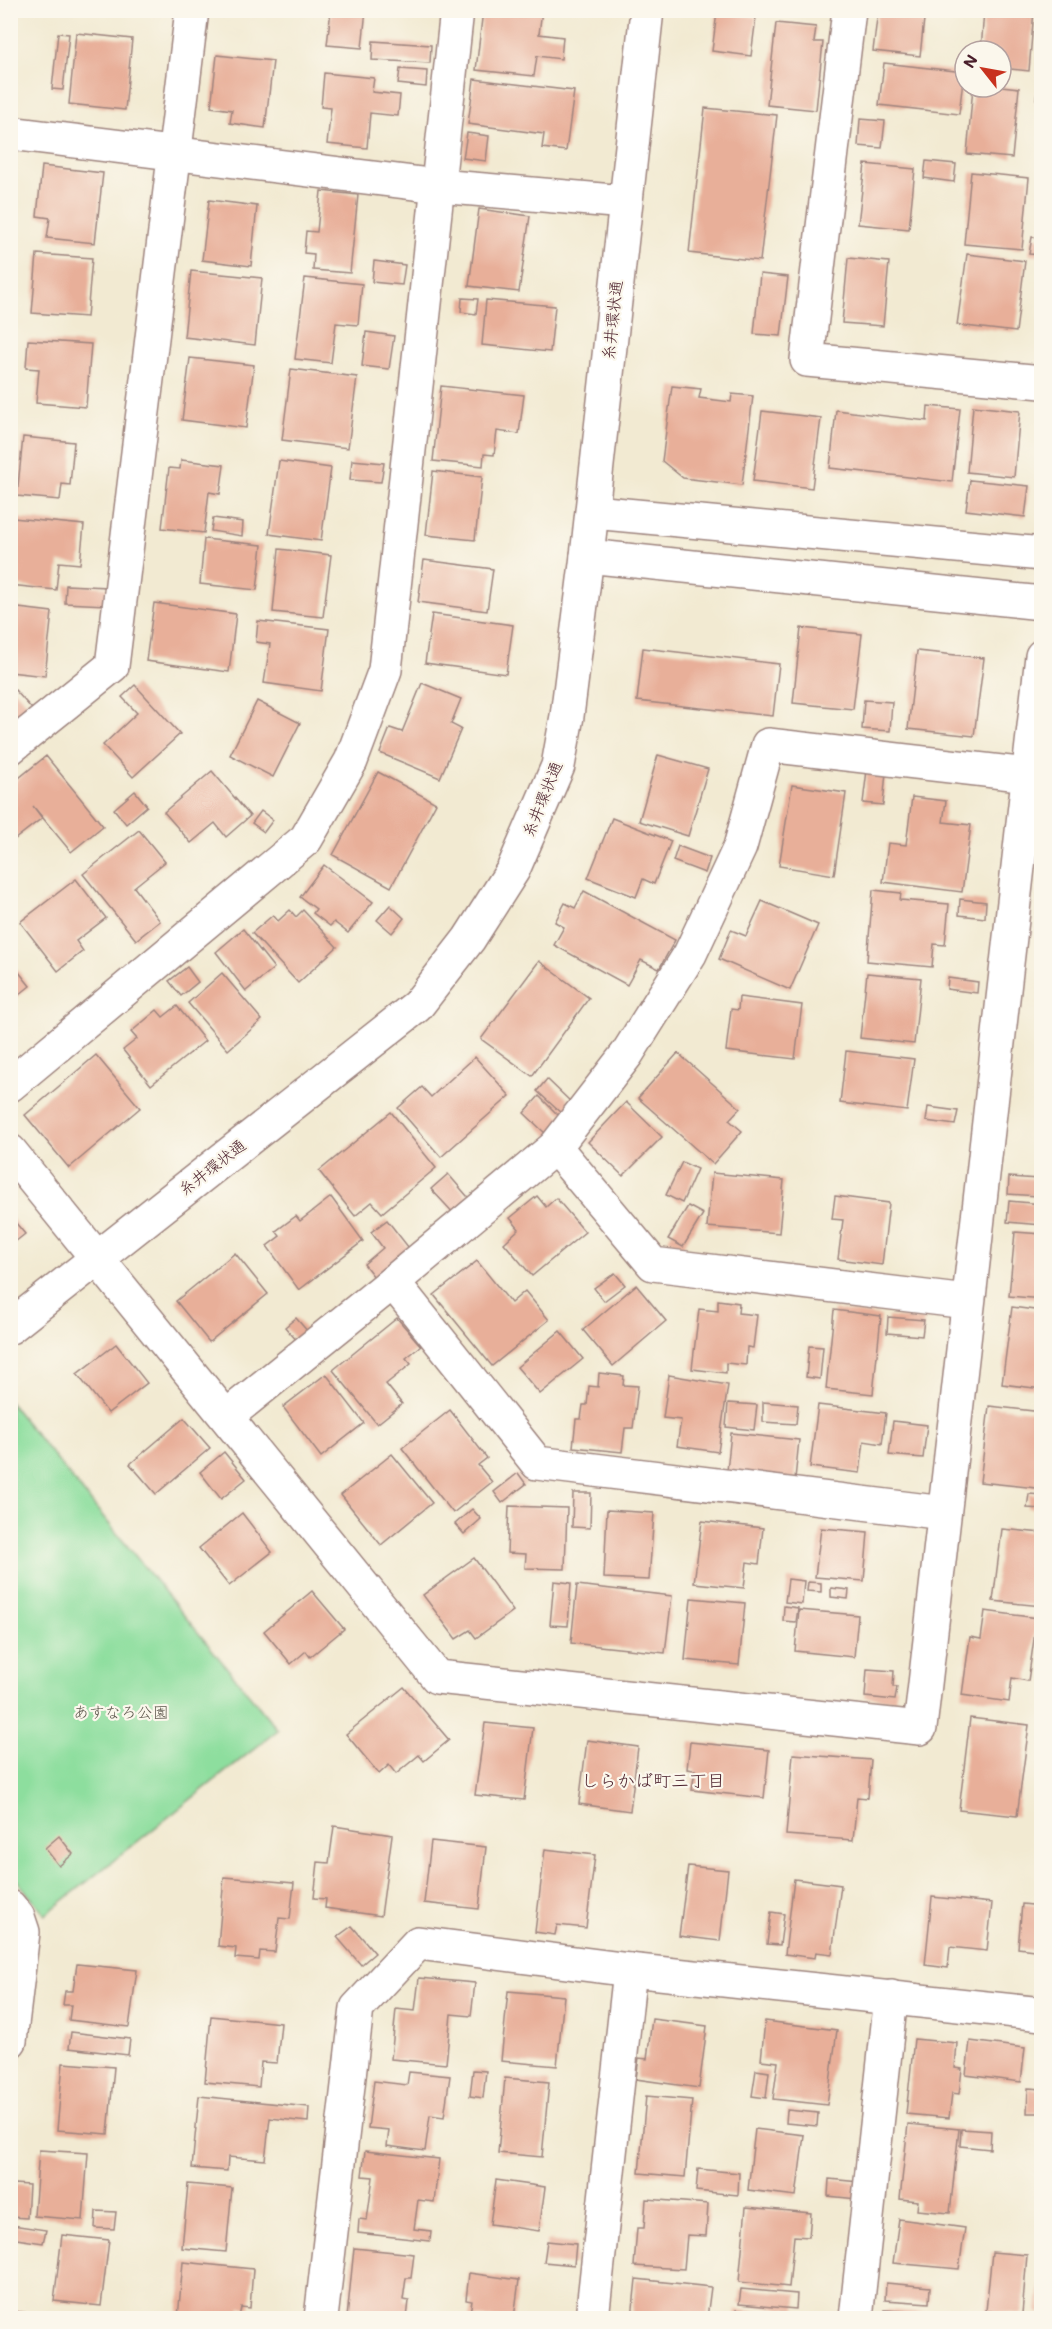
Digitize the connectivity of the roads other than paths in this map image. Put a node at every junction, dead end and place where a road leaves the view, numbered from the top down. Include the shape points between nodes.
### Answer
1 (192, 10) edge
2 (458, 10) edge
3 (647, 10) edge
4 (849, 10) edge
5 (10, 133) edge
6 (175, 153) junction
7 (438, 186) junction
8 (625, 202) junction
9 (1041, 382) edge
10 (592, 512) junction
11 (1041, 554) edge
12 (587, 556) junction
13 (1041, 603) edge
14 (1041, 656) edge
15 (10, 748) edge
16 (1029, 775) junction
17 (10, 1085) edge
18 (555, 1147) junction
19 (10, 1150) edge
20 (97, 1257) junction
21 (393, 1282) junction
22 (967, 1302) junction
23 (10, 1327) edge
24 (227, 1416) junction
25 (944, 1513) junction
26 (13, 1915) edge
27 (630, 1970) junction
28 (891, 1997) junction
29 (1041, 2014) edge
30 (10, 2042) edge
31 (321, 2319) edge
32 (592, 2319) edge
33 (856, 2319) edge

1 - 6 street
2 - 7 street
3 - 8 street, 糸井環状通
4 - 9 street via 807,360
5 - 6 street
6 - 7 street
6 - 15 street via 112,666
7 - 8 street
7 - 17 street via 385,670 351,761 306,839
8 - 10 street, 糸井環状通
10 - 11 street
10 - 12 street, 糸井環状通
12 - 13 street
12 - 20 street, 糸井環状通 via 558,766 513,870 469,939 417,1006
14 - 16 street
16 - 18 street via 768,745 740,847 690,954 627,1054
16 - 22 street
18 - 21 street
18 - 22 street via 653,1264
19 - 20 street
20 - 23 street, 糸井環状通
20 - 24 street
21 - 24 street
21 - 25 street via 537,1462
22 - 25 street
24 - 25 street via 437,1677 920,1728
26 - 30 street via 24,1932
27 - 28 street
27 - 31 street via 418,1943 357,2008
27 - 32 street
28 - 29 street
28 - 33 street

